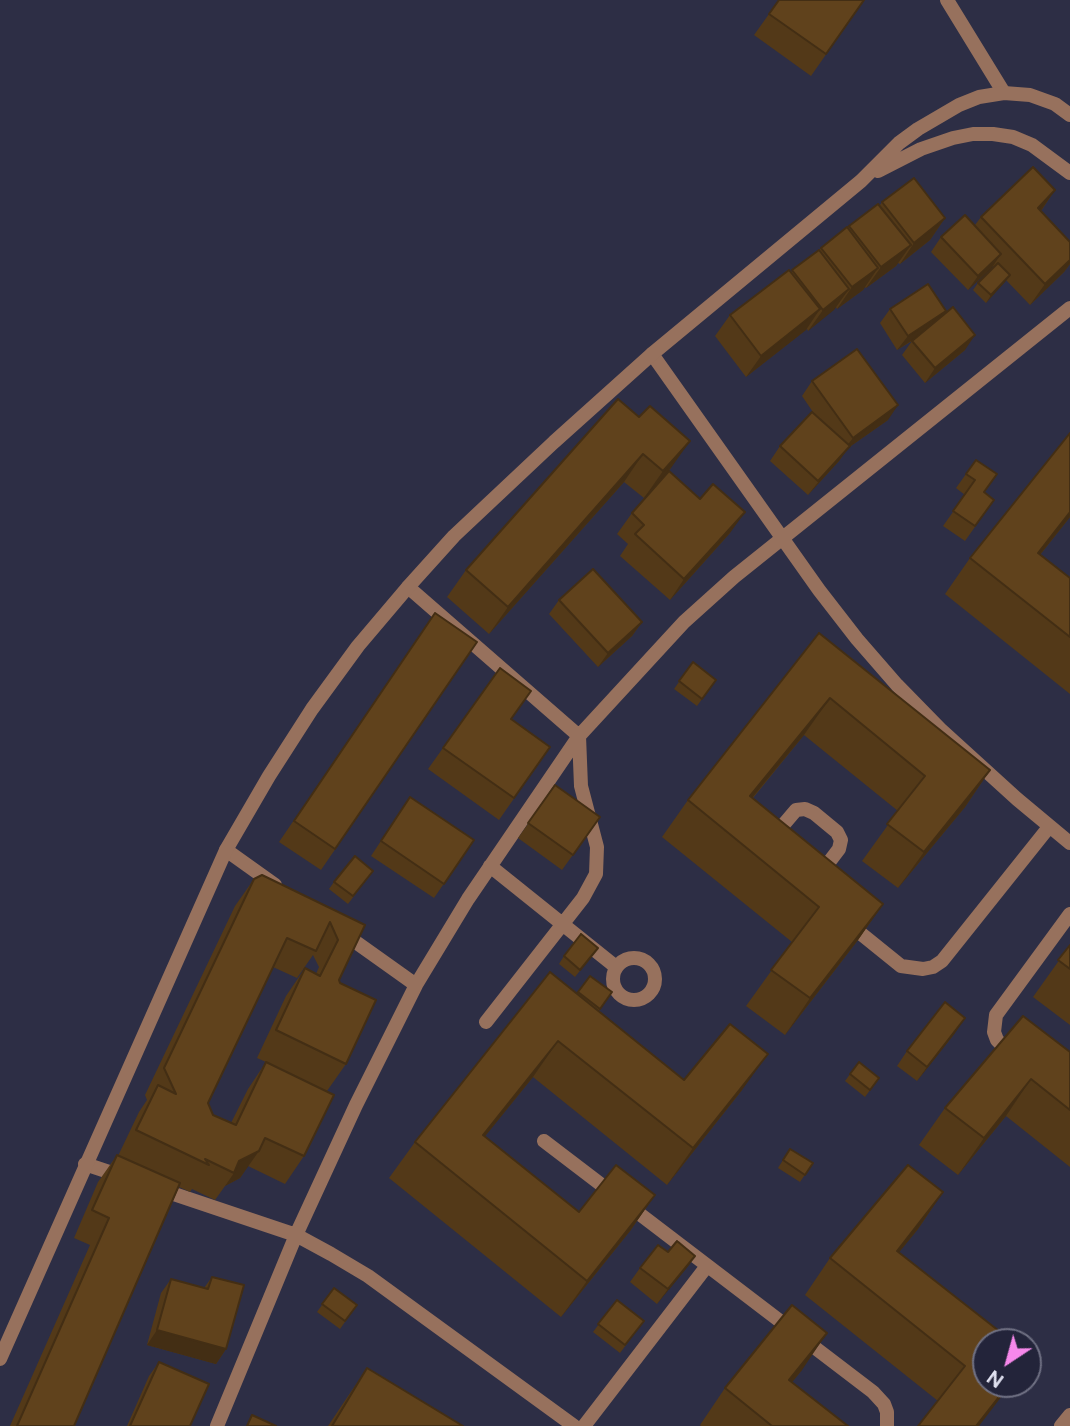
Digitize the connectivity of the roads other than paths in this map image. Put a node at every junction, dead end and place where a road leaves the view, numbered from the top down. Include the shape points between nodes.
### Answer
1 (947, 0) edge
2 (1004, 93) junction
3 (1070, 115) edge
4 (1070, 173) edge
5 (861, 181) junction
6 (1070, 308) edge
7 (652, 354) junction
8 (782, 539) junction
9 (408, 587) junction
10 (579, 736) junction
11 (1049, 827) junction
12 (1070, 843) edge
13 (766, 849) edge
14 (226, 850) junction
15 (490, 866) junction
16 (815, 882) edge
17 (282, 890) edge
18 (1070, 914) edge
19 (839, 917) edge
20 (327, 921) edge
21 (562, 924) junction
22 (615, 967) dead end
23 (416, 985) junction
24 (486, 1021) dead end
25 (1028, 1067) edge
26 (544, 1141) dead end
27 (85, 1164) junction
28 (296, 1235) junction
29 (707, 1266) junction
30 (0, 1359) edge
31 (1070, 1415) edge
32 (217, 1426) edge
33 (574, 1426) edge
34 (584, 1426) edge
35 (887, 1426) edge
36 (1061, 1426) edge

1 - 2 street
2 - 3 street via 1030,95
2 - 5 street via 979,97 928,122
4 - 5 street via 1013,137 973,134 921,149
5 - 7 street
6 - 8 street
7 - 8 street
7 - 9 street via 454,536
8 - 10 street via 684,622
8 - 11 street via 897,685
9 - 10 street
9 - 14 street via 312,709
10 - 15 street
10 - 21 street via 581,786 598,861 590,886
11 - 12 street
11 - 19 street via 933,967 901,965
13 - 16 street via 792,812 810,811 841,840
14 - 17 street
14 - 27 street
15 - 21 street
15 - 23 street
18 - 25 street via 994,1023 1002,1047
20 - 23 street
21 - 22 street
21 - 24 street
23 - 28 street
26 - 29 street
27 - 28 street
27 - 30 street
28 - 32 street
28 - 33 street via 368,1276
29 - 34 street
29 - 35 street via 879,1397 887,1412
31 - 36 street

